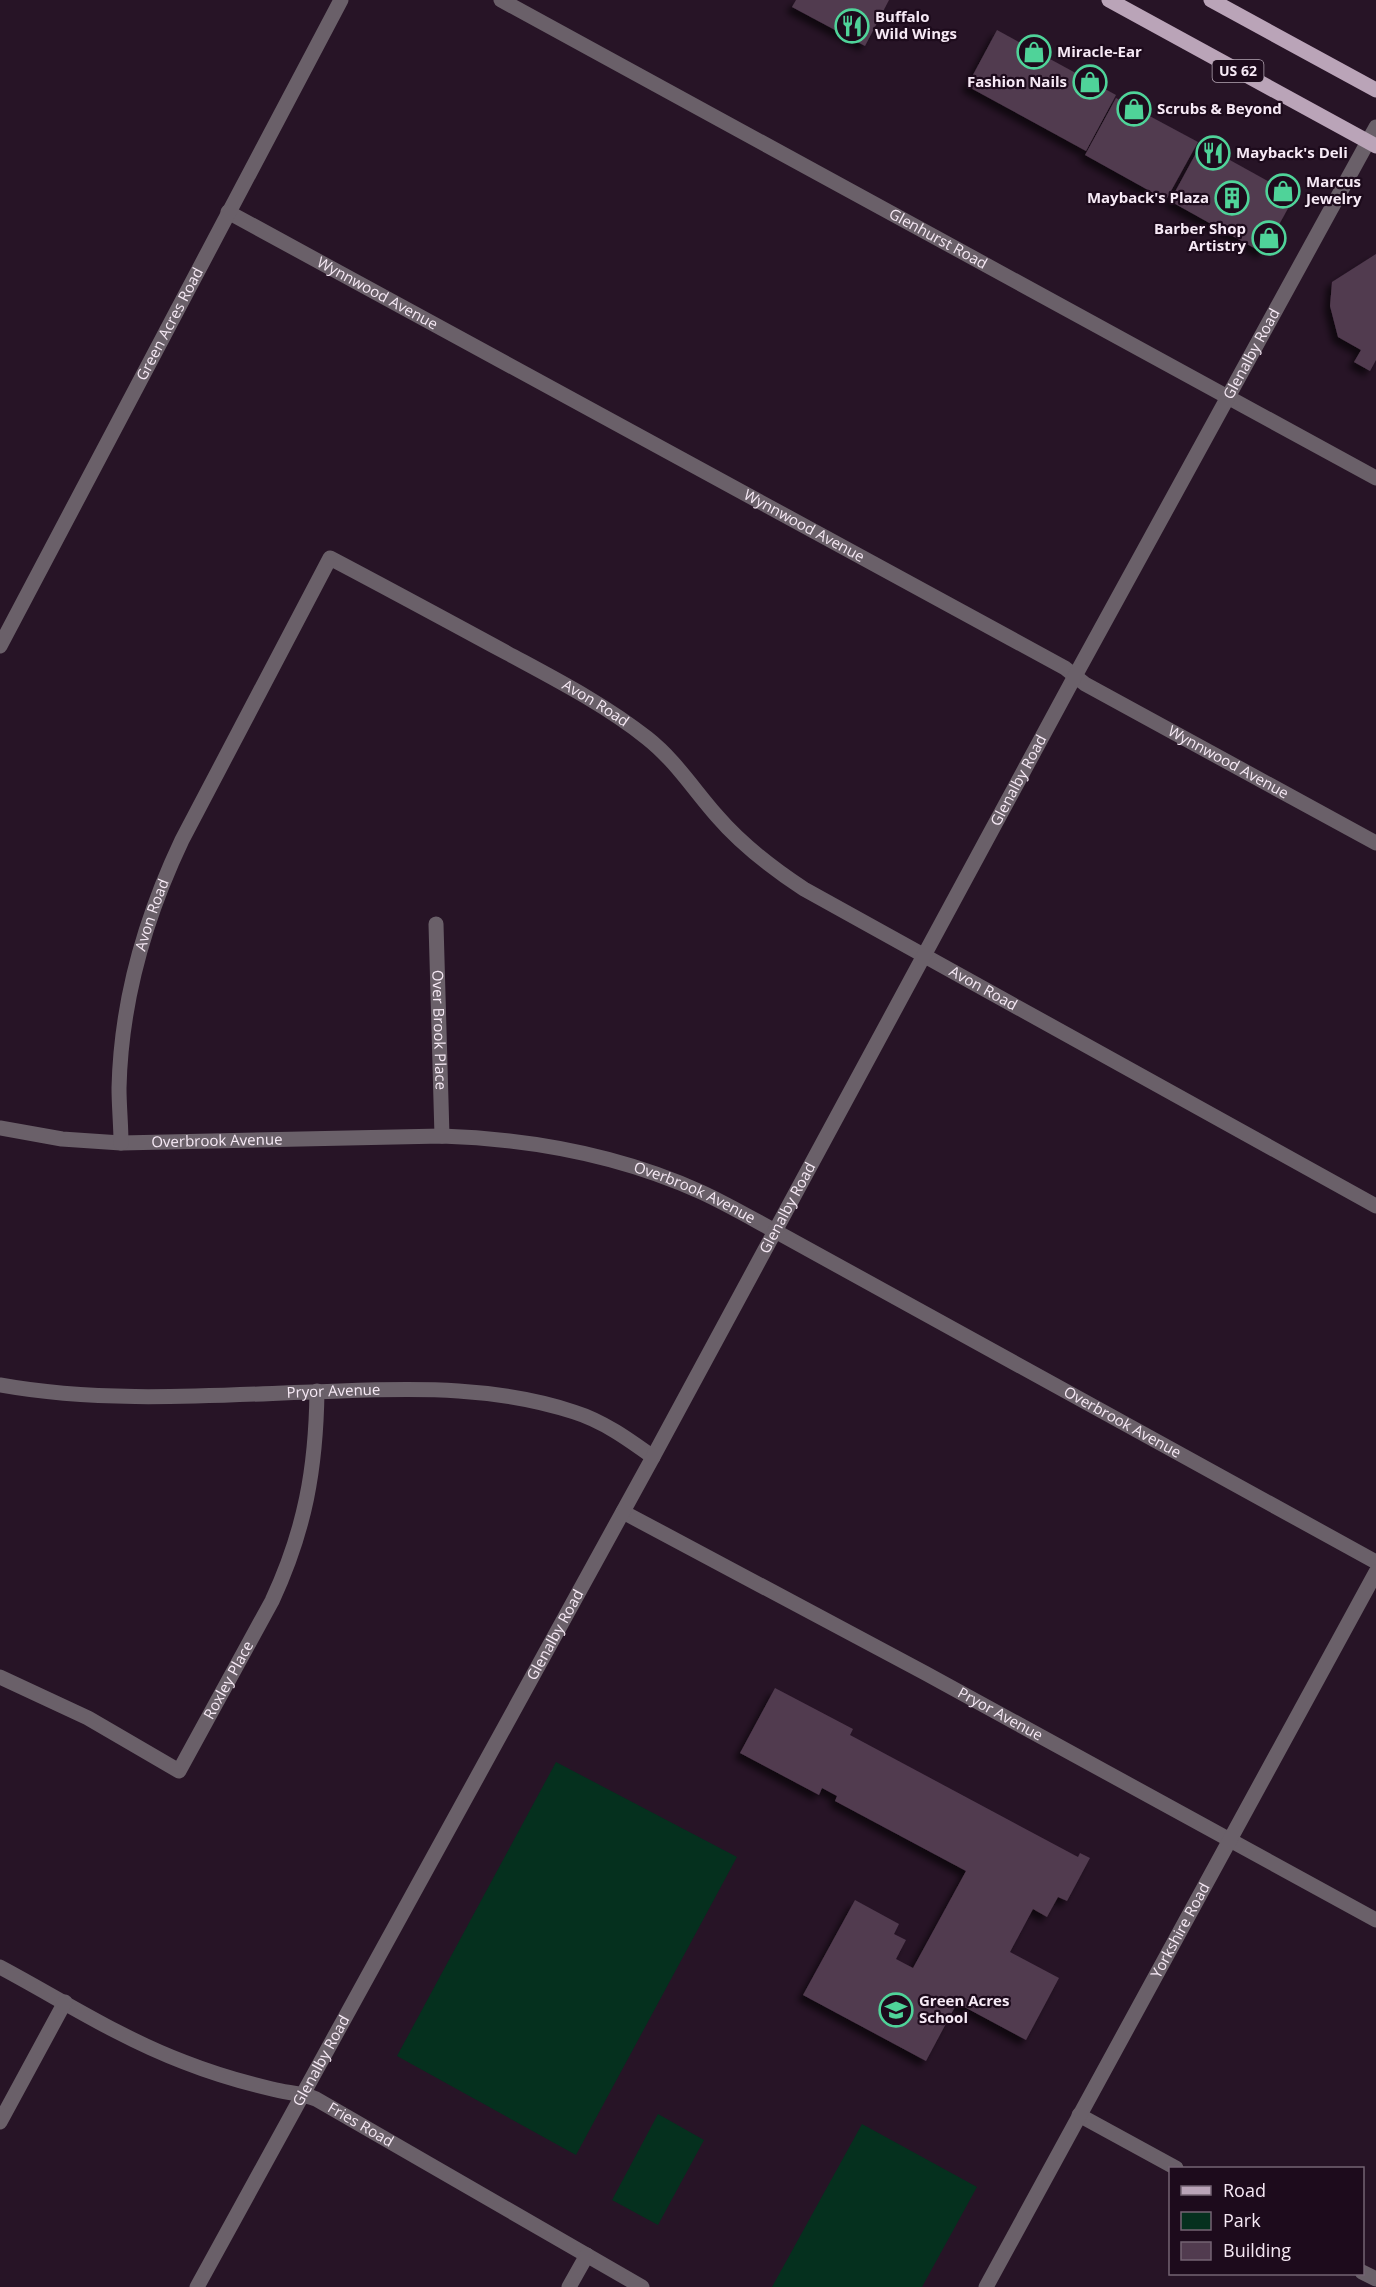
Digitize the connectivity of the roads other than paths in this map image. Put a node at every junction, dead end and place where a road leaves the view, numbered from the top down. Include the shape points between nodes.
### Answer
1 (341, 0) edge
2 (501, 0) edge
3 (1108, 0) edge
4 (1211, 0) edge
5 (1376, 90) edge
6 (1376, 127) edge
7 (1372, 144) edge
8 (228, 212) junction
9 (1230, 397) junction
10 (1376, 478) edge
11 (0, 646) edge
12 (1075, 676) junction
13 (1376, 843) edge
14 (436, 924) dead end
15 (923, 954) junction
16 (0, 1128) edge
17 (442, 1136) junction
18 (121, 1143) junction
19 (1376, 1206) edge
20 (775, 1231) junction
21 (0, 1385) edge
22 (317, 1391) junction
23 (653, 1457) junction
24 (623, 1512) junction
25 (1376, 1562) edge
26 (1376, 1572) edge
27 (0, 1677) edge
28 (1230, 1839) junction
29 (1376, 1920) edge
30 (0, 1967) edge
31 (65, 2002) junction
32 (303, 2094) junction
33 (1079, 2115) junction
34 (0, 2122) edge
35 (1172, 2167) edge
36 (587, 2255) junction
37 (197, 2287) edge
38 (569, 2287) edge
39 (642, 2287) edge
40 (986, 2287) edge

1 - 8 street, Green Acres Road
2 - 9 street, Glenhurst Road
3 - 7 main road, US 62
4 - 5 main road
6 - 7 street, Glenalby Road
7 - 9 street, Glenalby Road
8 - 11 street, Green Acres Road
8 - 12 street, Wynnwood Avenue
9 - 10 street, Glenhurst Road
9 - 12 street, Glenalby Road
12 - 13 street, Wynnwood Avenue
12 - 15 street, Glenalby Road
14 - 17 street, Over Brook Place
15 - 18 street, Avon Road via 775,870 716,816 679,768 620,718 576,690 330,558 182,840 147,925 132,978 123,1033
15 - 19 street, Avon Road
15 - 20 street, Glenalby Road
16 - 18 street, Overbrook Avenue via 62,1139
17 - 18 street, Overbrook Avenue
17 - 20 street, Overbrook Avenue via 524,1142 626,1164 703,1193
20 - 23 street, Glenalby Road
20 - 25 street, Overbrook Avenue
21 - 22 street, Pryor Avenue via 131,1396
22 - 23 street, Pryor Avenue via 424,1388 525,1399 590,1418
22 - 27 street, Roxley Place via 312,1478 299,1534 272,1601 179,1771 88,1718
23 - 24 street, Glenalby Road
24 - 28 street, Pryor Avenue
24 - 32 street, Glenalby Road
26 - 28 street, Yorkshire Road
28 - 29 street, Pryor Avenue
28 - 33 street, Yorkshire Road
30 - 31 street, Fries Road
31 - 32 street, Fries Road via 125,2036 182,2061 241,2081
31 - 34 street
32 - 36 street, Fries Road
32 - 37 street, Glenalby Road
33 - 35 street
33 - 40 street, Yorkshire Road
36 - 38 street
36 - 39 street, Fries Road

